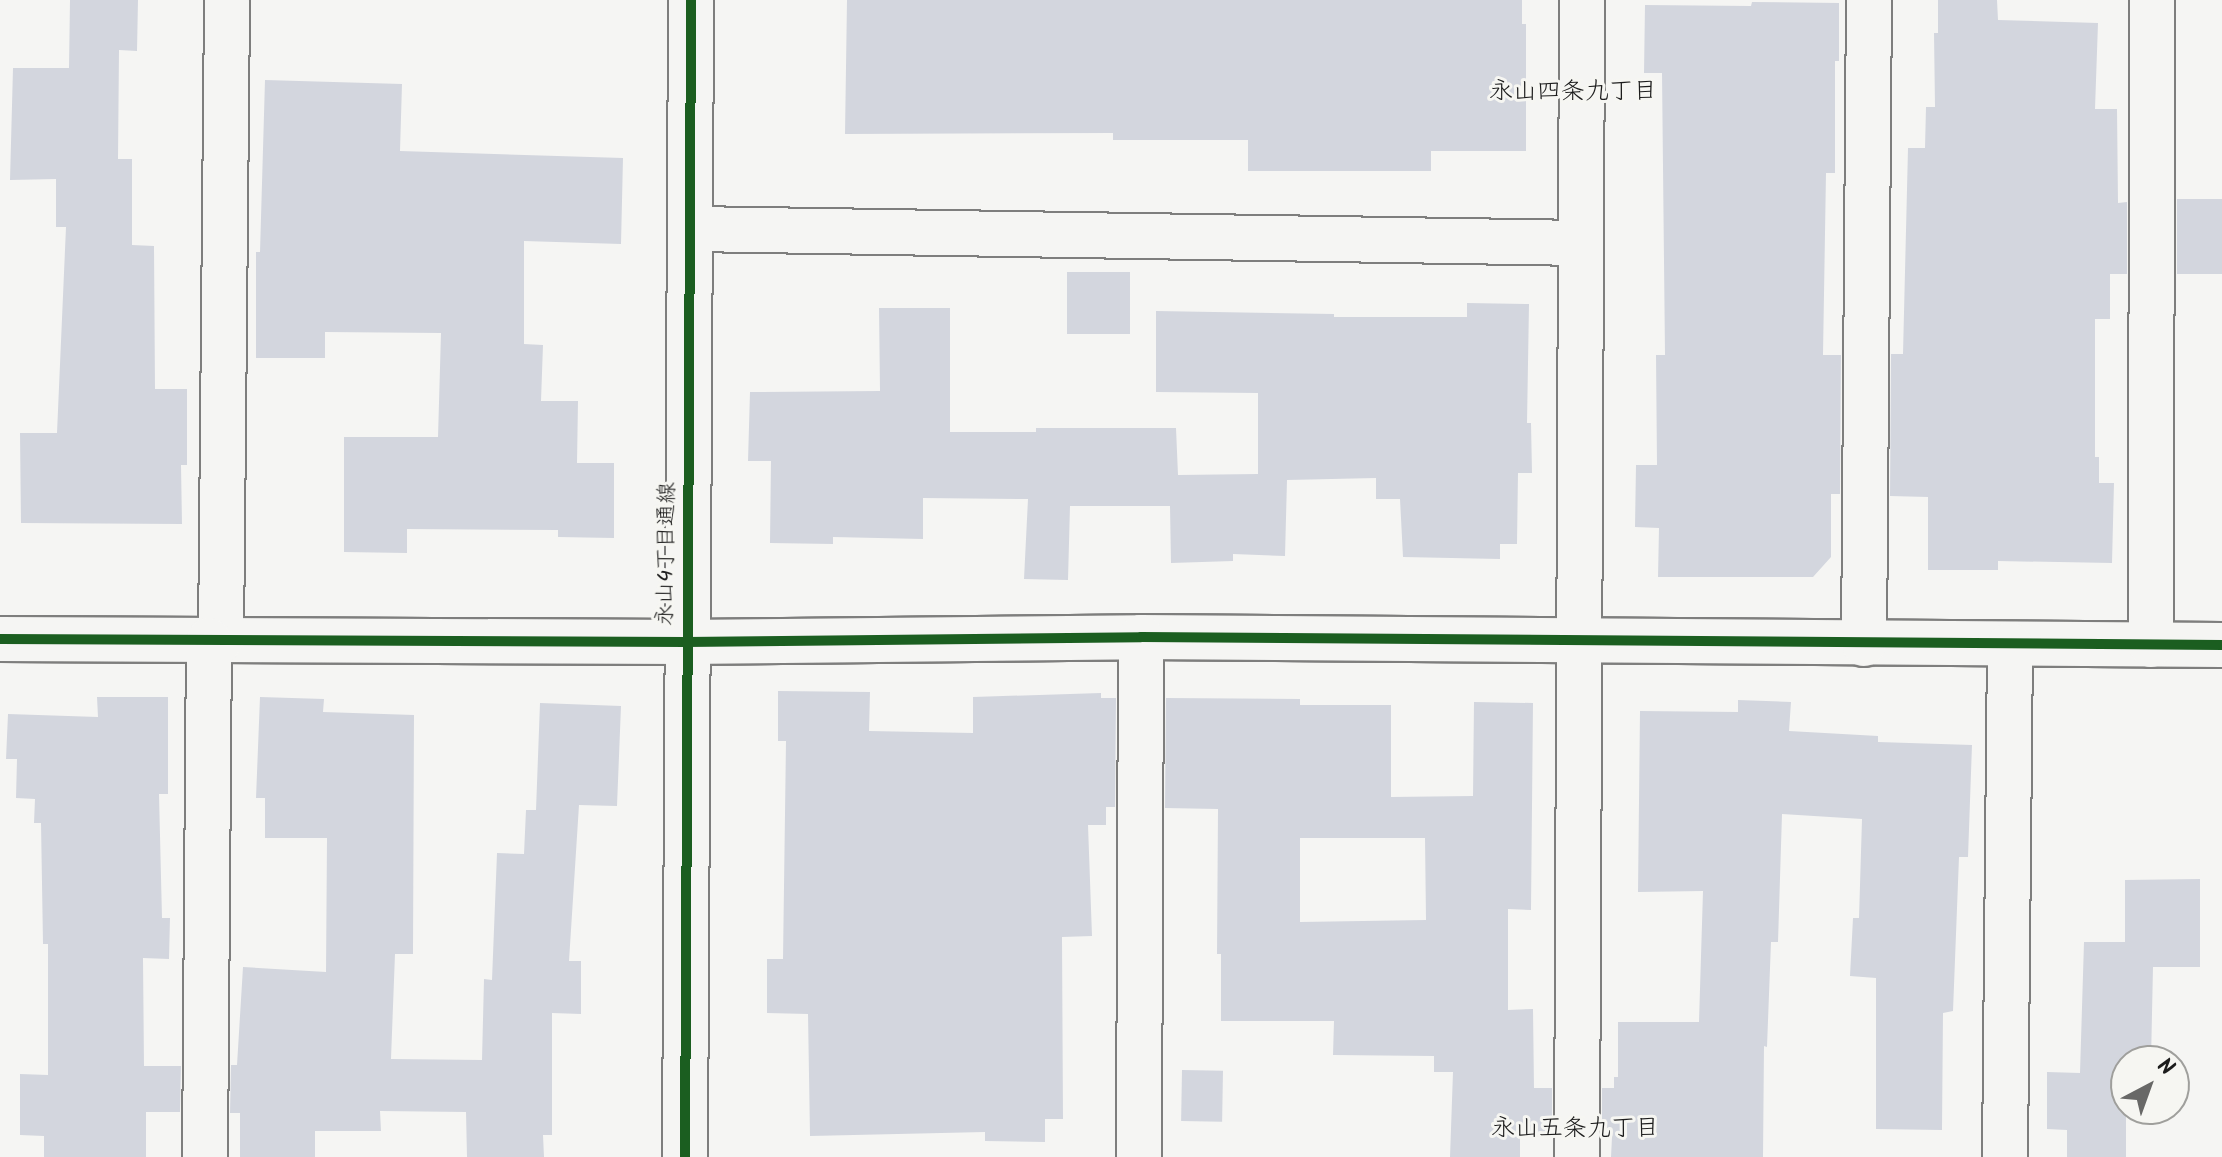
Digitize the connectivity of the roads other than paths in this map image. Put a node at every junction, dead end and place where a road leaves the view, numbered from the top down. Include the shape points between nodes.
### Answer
1 (227, 0) edge
2 (691, 0) edge
3 (1582, 0) edge
4 (1869, 0) edge
5 (2152, 0) edge
6 (692, 229) junction
7 (1580, 243) junction
8 (1141, 637) junction
9 (0, 639) edge
10 (215, 640) junction
11 (686, 642) junction
12 (1581, 643) junction
13 (1864, 644) junction
14 (2010, 645) junction
15 (2151, 645) junction
16 (2222, 645) edge
17 (205, 1157) edge
18 (685, 1157) edge
19 (1139, 1157) edge
20 (1577, 1157) edge
21 (2005, 1157) edge

1 - 10 street
2 - 6 street, 永山4丁目通線
3 - 7 street
4 - 13 street
5 - 15 street
6 - 7 street
6 - 11 street, 永山4丁目通線
7 - 12 street
8 - 11 street
8 - 12 street
8 - 19 street
9 - 10 street
10 - 11 street
10 - 17 street
11 - 18 street, 永山4丁目通線
12 - 13 street
12 - 20 street
13 - 14 street
14 - 15 street
14 - 21 street
15 - 16 street

